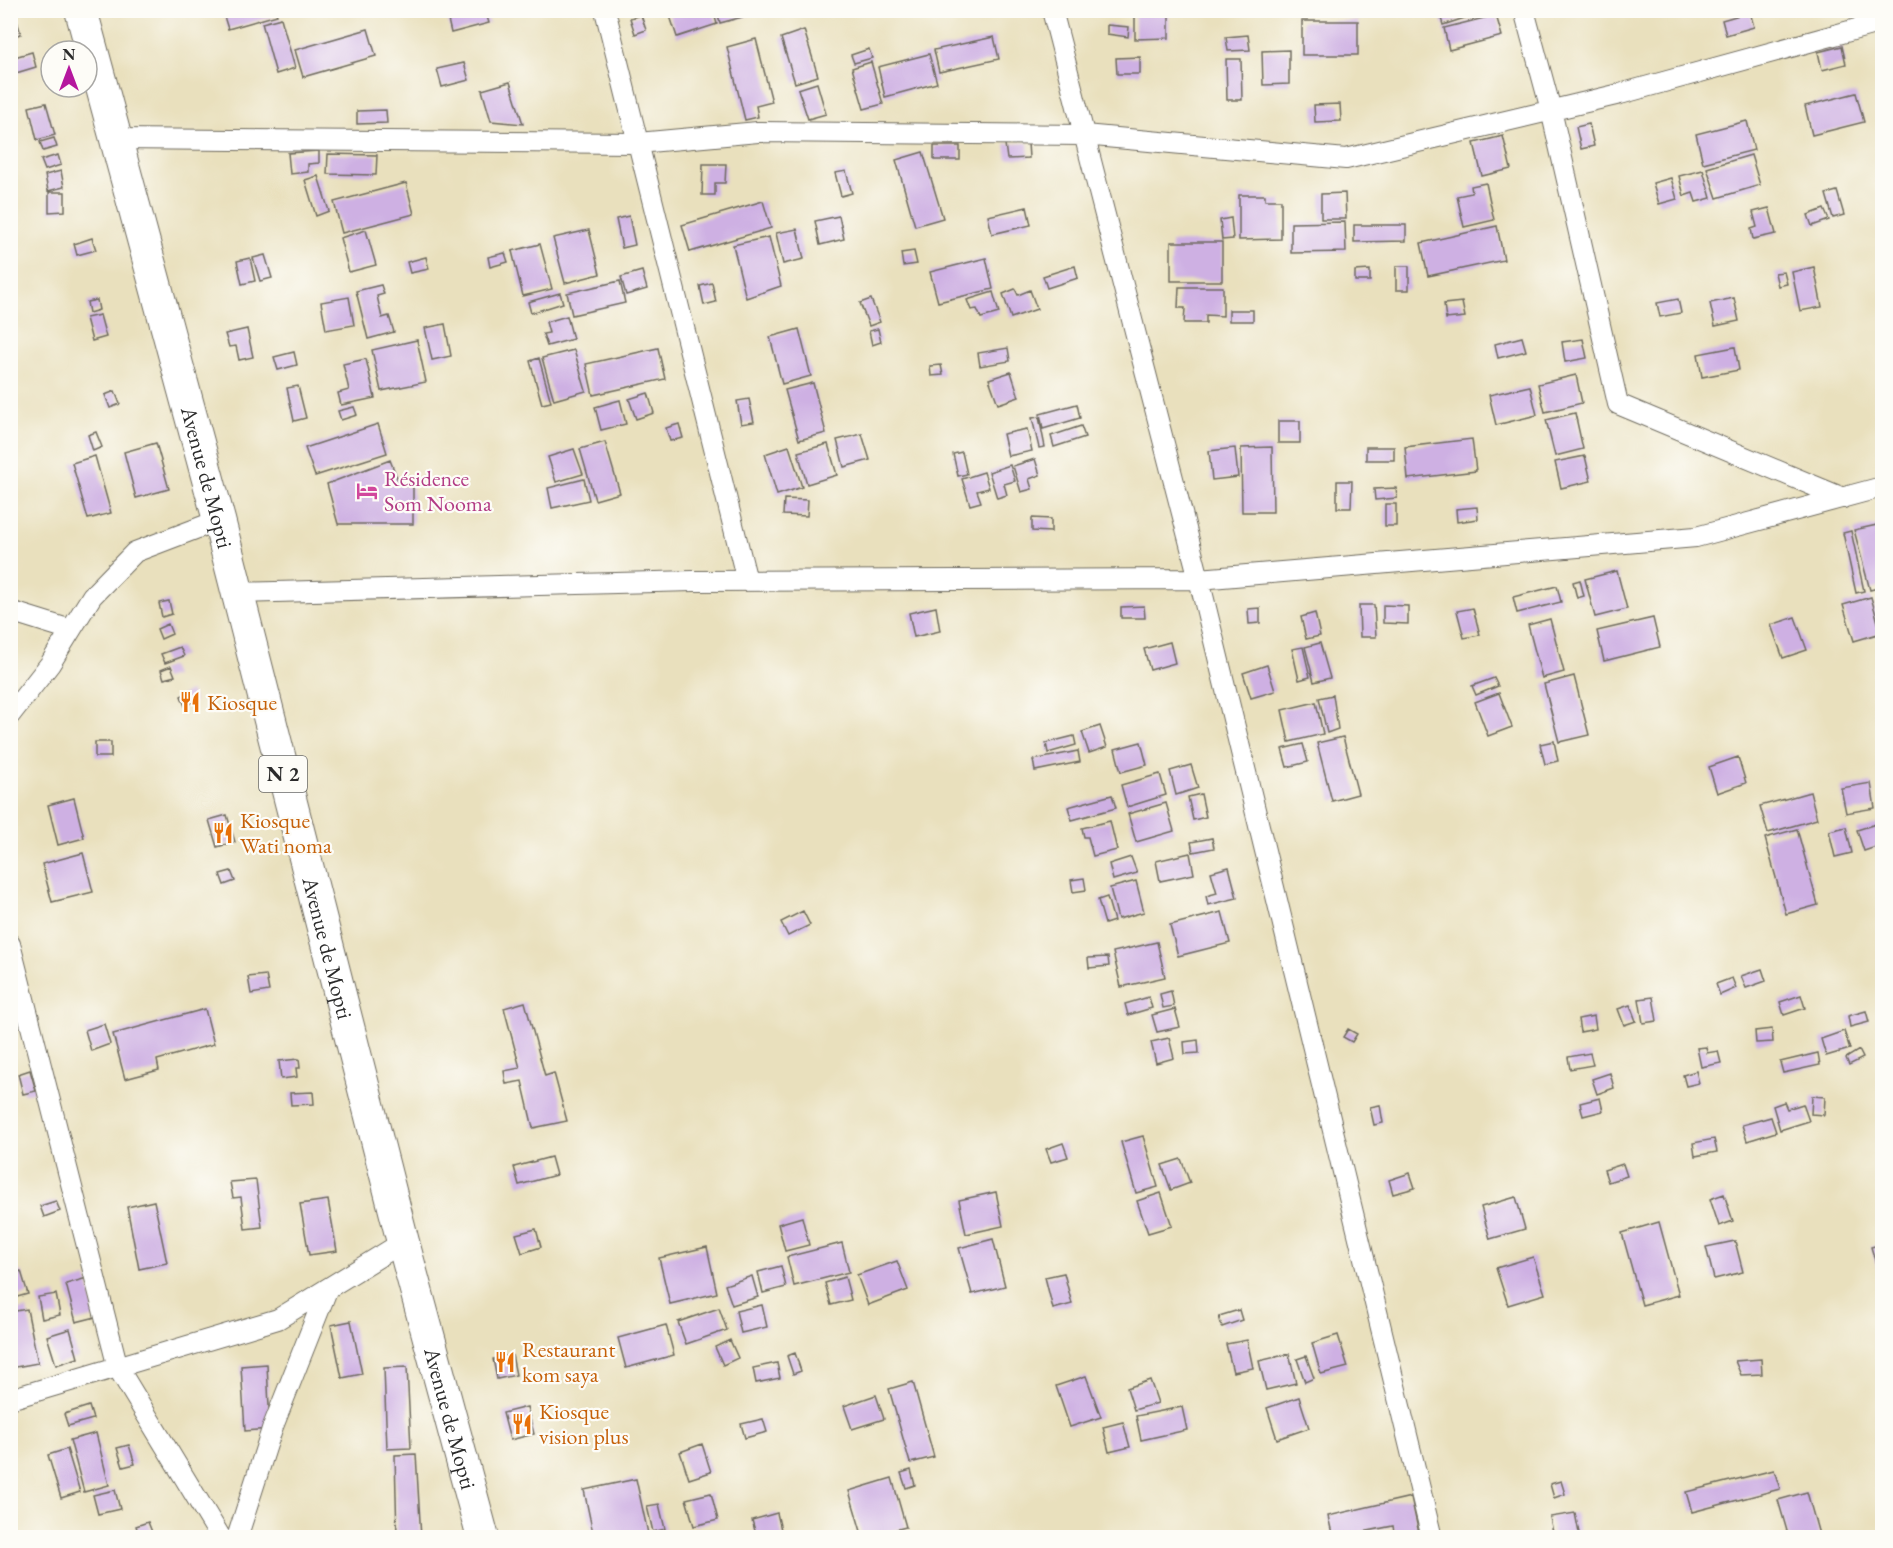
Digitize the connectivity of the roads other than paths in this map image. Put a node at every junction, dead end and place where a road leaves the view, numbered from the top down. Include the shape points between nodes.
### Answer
1 (81, 10) edge
2 (605, 10) edge
3 (1052, 10) edge
4 (1524, 10) edge
5 (1882, 22) edge
6 (1551, 110) junction
7 (1084, 135) junction
8 (114, 139) junction
9 (638, 142) junction
10 (1882, 487) edge
11 (1843, 498) junction
12 (219, 520) junction
13 (1199, 579) junction
14 (747, 581) junction
15 (236, 593) junction
16 (10, 611) edge
17 (70, 630) junction
18 (10, 715) edge
19 (10, 944) edge
20 (15, 989) edge
21 (404, 1242) junction
22 (327, 1290) junction
23 (118, 1368) junction
24 (10, 1399) edge
25 (220, 1538) edge
26 (237, 1538) edge
27 (483, 1538) edge
28 (1432, 1538) edge

1 - 8 main road, Avenue de Mopti / N 2
2 - 9 street
3 - 7 street
4 - 6 street
5 - 6 street
6 - 7 street via 1346,159
6 - 11 street via 1618,404
7 - 9 street via 758,132
7 - 13 street
8 - 9 street
8 - 12 main road, Avenue de Mopti / N 2
9 - 14 street
10 - 11 street
11 - 13 street via 1696,537
12 - 15 main road, Avenue de Mopti / N 2
12 - 17 street via 135,552 92,596
13 - 14 street
13 - 28 street
14 - 15 street
15 - 21 main road, Avenue de Mopti / N 2
16 - 17 street
17 - 18 street via 50,664
19 - 20 street
20 - 23 street
21 - 22 street
21 - 27 main road, Avenue de Mopti / N 2
22 - 23 street via 278,1319
22 - 26 street via 272,1429
23 - 24 street
23 - 25 street

